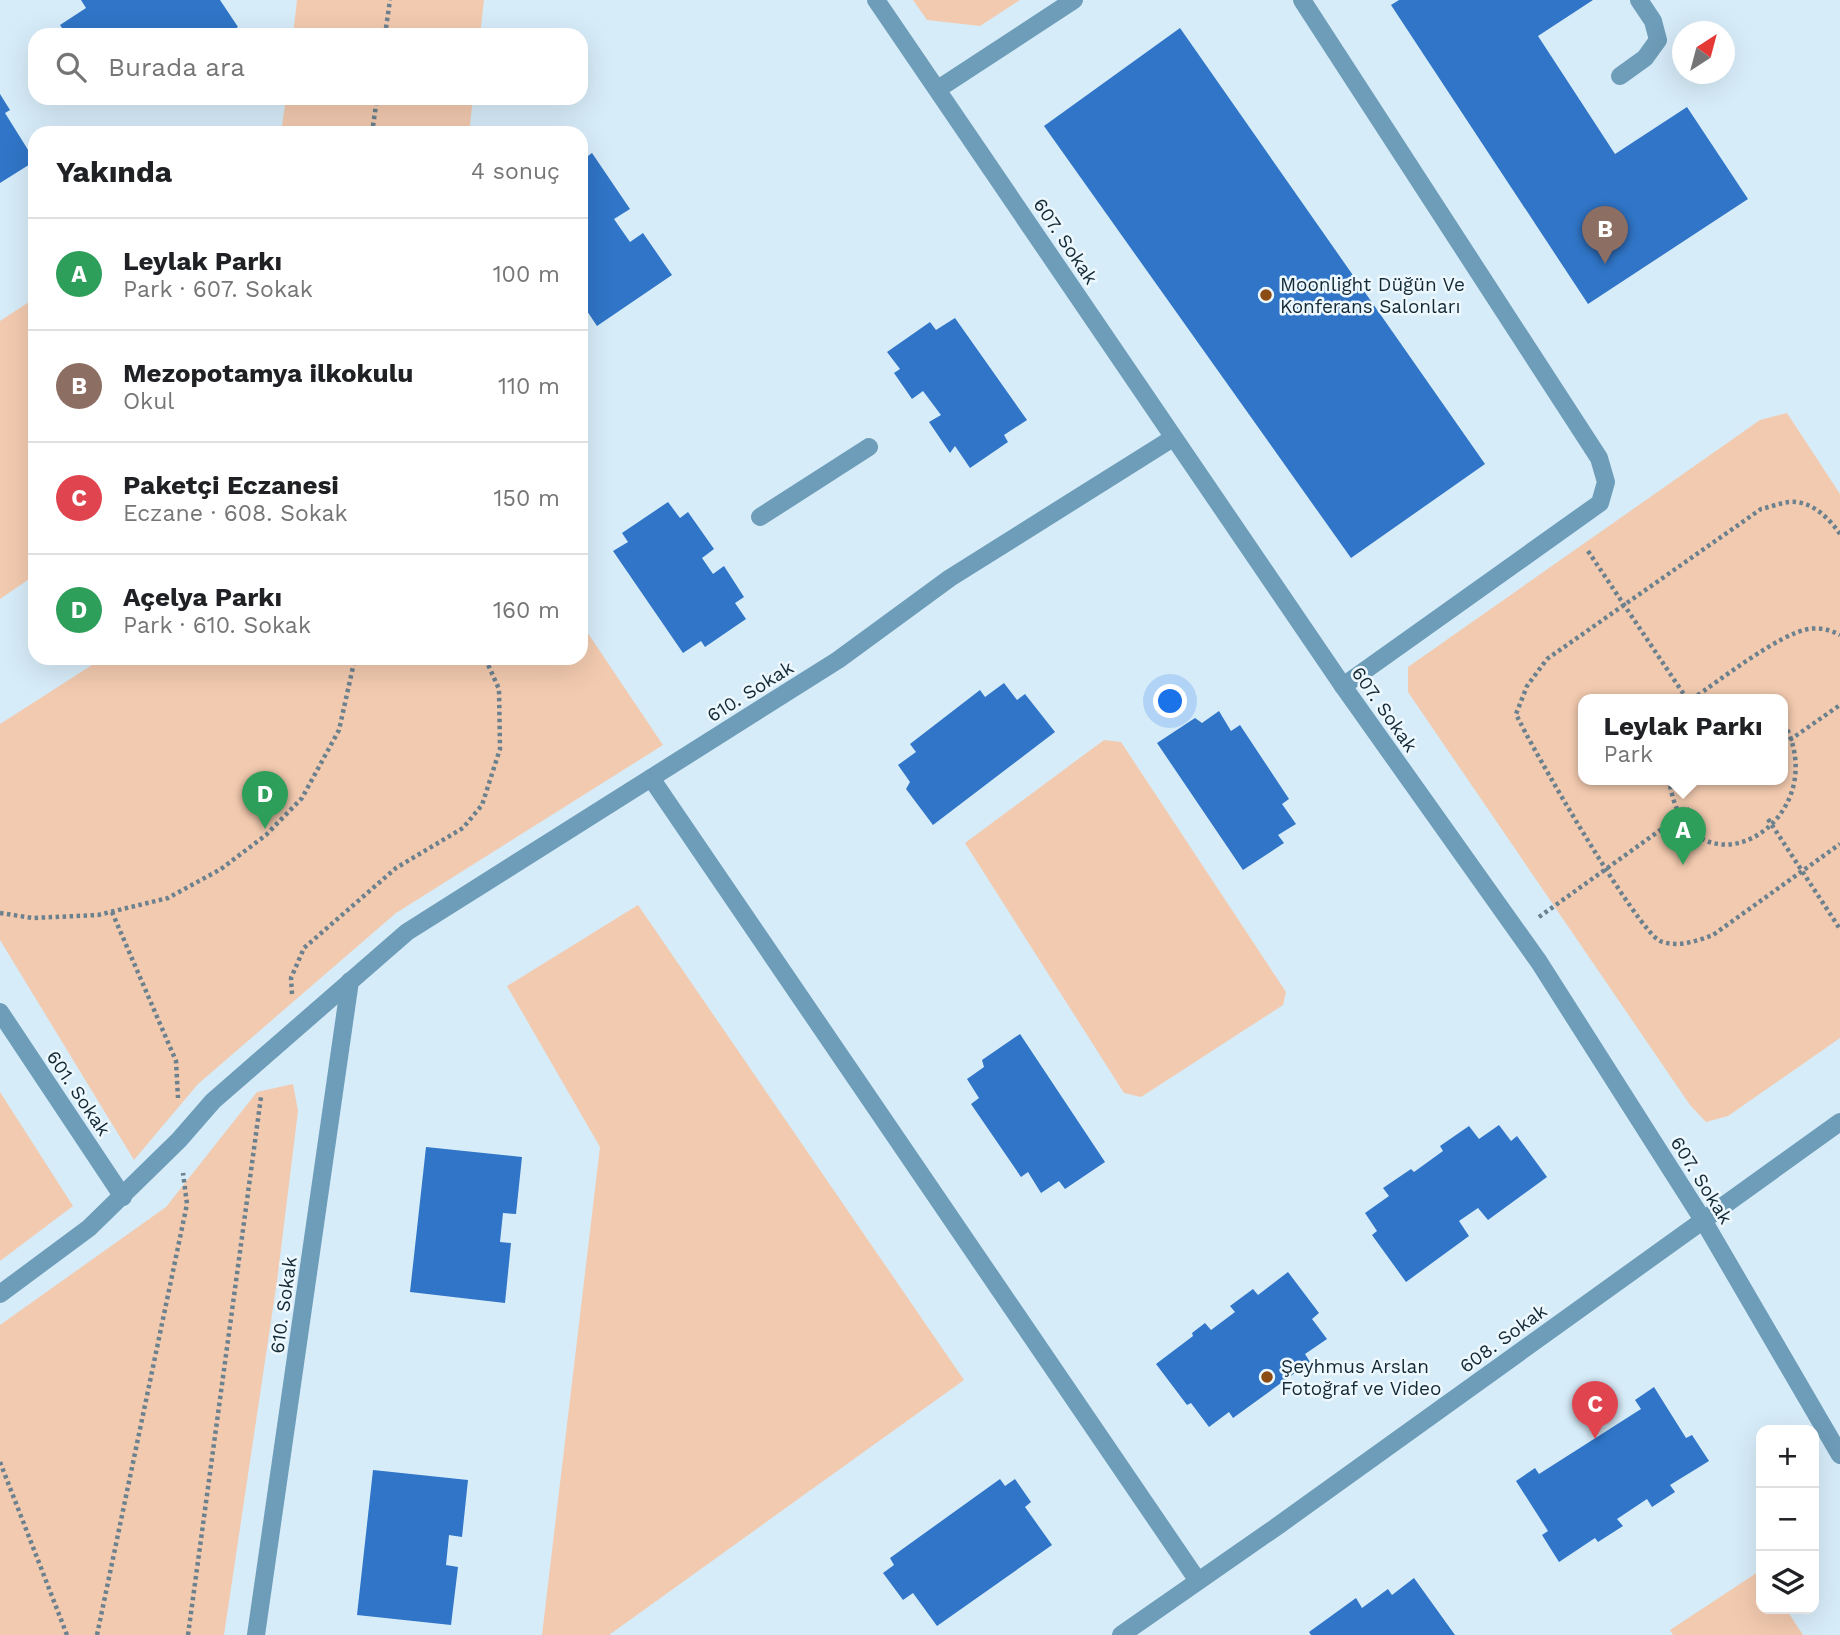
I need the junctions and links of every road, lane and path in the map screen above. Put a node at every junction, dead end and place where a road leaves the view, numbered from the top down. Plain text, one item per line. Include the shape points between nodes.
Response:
1 (390, 0) edge
2 (876, 0) edge
3 (1074, 0) edge
4 (1302, 0) edge
5 (1639, 0) edge
6 (386, 28) edge
7 (1620, 76) dead end
8 (938, 89) junction
9 (376, 105) edge
10 (373, 126) edge
11 (1173, 438) junction
12 (869, 447) dead end
13 (760, 517) dead end
14 (1840, 534) edge
15 (1588, 551) dead end
16 (1625, 605) junction
17 (1840, 635) edge
18 (353, 665) edge
19 (488, 665) edge
20 (1343, 686) junction
21 (1687, 694) edge
22 (1698, 694) edge
23 (1840, 705) edge
24 (1788, 727) edge
25 (1796, 736) junction
26 (1788, 741) edge
27 (1801, 746) dead end
28 (651, 778) junction
29 (1670, 785) edge
30 (1691, 808) dead end
31 (1681, 816) junction
32 (1768, 819) dead end
33 (1786, 827) dead end
34 (1778, 834) junction
35 (1768, 839) dead end
36 (1758, 843) dead end
37 (1840, 844) edge
38 (1606, 868) junction
39 (1803, 871) junction
40 (111, 912) junction
41 (0, 913) edge
42 (1840, 929) edge
43 (1519, 932) junction
44 (351, 981) junction
45 (0, 1012) edge
46 (294, 1030) junction
47 (266, 1054) junction
48 (1840, 1122) edge
49 (179, 1140) junction
50 (123, 1197) junction
51 (1703, 1220) junction
52 (0, 1294) edge
53 (1840, 1455) edge
54 (0, 1462) edge
55 (1198, 1581) junction
56 (67, 1635) edge
57 (97, 1635) edge
58 (188, 1635) edge
59 (256, 1635) edge
60 (1121, 1635) edge

1 - 6 path
2 - 8 street, 607. Sokak
3 - 8 street
4 - 20 street via 1599,458 1606,482 1600,503
5 - 7 street via 1653,21 1658,40 1645,58
8 - 11 street, 607. Sokak
9 - 10 path
11 - 20 street, 607. Sokak
11 - 28 street, 610. Sokak via 950,578 838,660
12 - 13 street
14 - 16 path via 1824,513 1800,503 1761,509
15 - 16 path
16 - 21 path
16 - 38 path via 1547,659 1527,686 1516,714
17 - 22 path via 1808,629 1775,643
18 - 40 path via 338,730 302,799 267,835 221,869 169,898
19 - 46 path via 499,689 500,749 482,805 463,828 396,869 304,948 291,978
20 - 43 street, 607. Sokak
23 - 25 path
24 - 25 path
25 - 26 path
25 - 27 path
28 - 44 street, 610. Sokak via 407,932
28 - 55 street
29 - 31 path
30 - 31 path
31 - 36 path via 1715,841 1737,846
31 - 38 path
32 - 34 path
33 - 34 path
34 - 35 path
34 - 39 path
37 - 39 path
38 - 39 path via 1644,926 1660,940 1689,944 1713,935
38 - 43 path
39 - 42 path
40 - 41 path via 33,918
40 - 49 path via 176,1061
43 - 51 street, 607. Sokak
44 - 46 street, 610. Sokak
44 - 59 street, 610. Sokak
45 - 50 street, 601. Sokak
46 - 47 street, 610. Sokak
47 - 49 street, 610. Sokak via 213,1101
47 - 58 path
48 - 51 street, 608. Sokak
49 - 50 street, 610. Sokak
49 - 57 path via 187,1204
50 - 52 street, 610. Sokak
51 - 53 street, 607. Sokak
51 - 55 street, 608. Sokak
54 - 56 path
55 - 60 street, 608. Sokak

